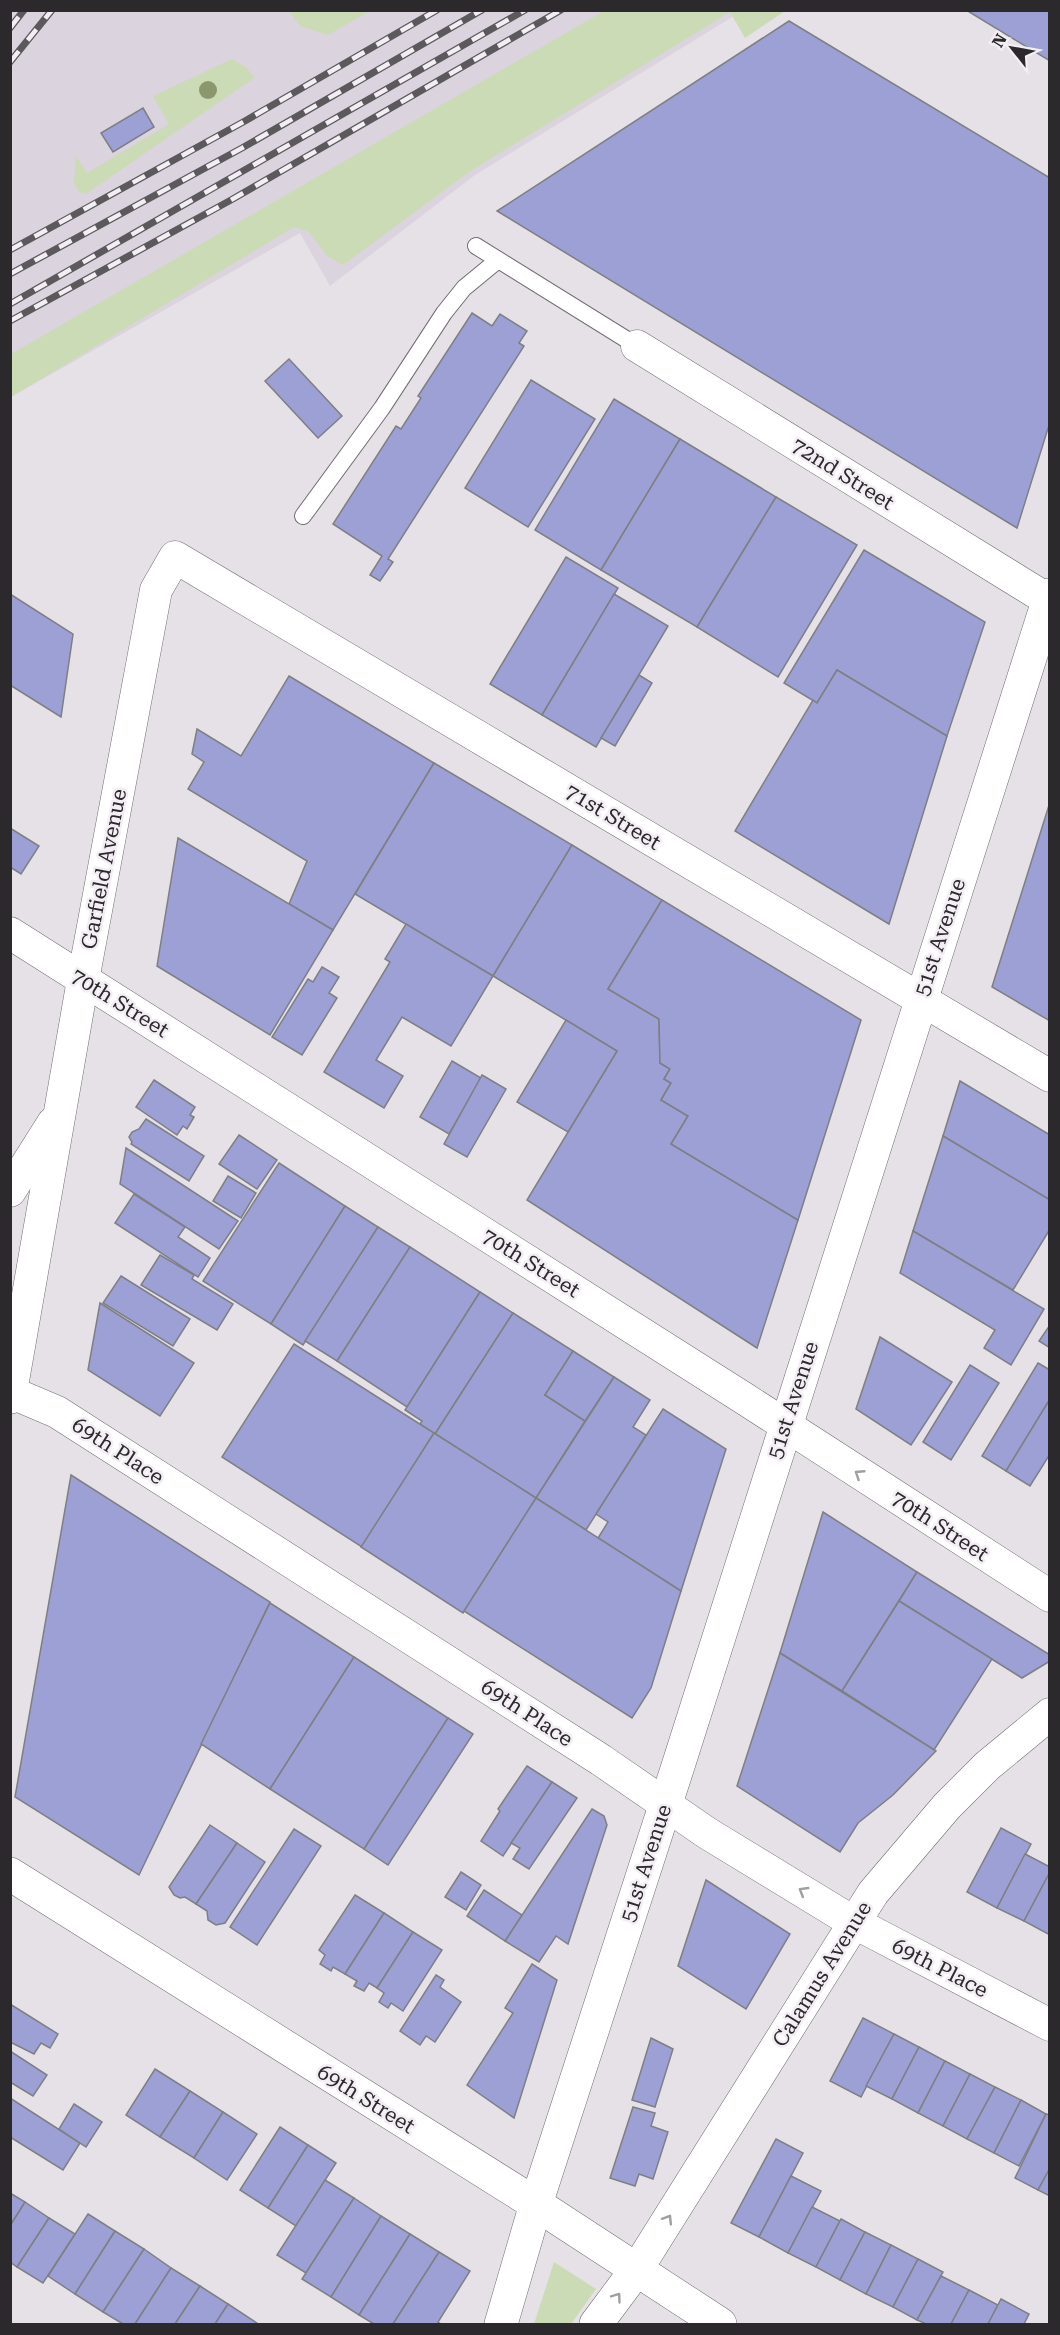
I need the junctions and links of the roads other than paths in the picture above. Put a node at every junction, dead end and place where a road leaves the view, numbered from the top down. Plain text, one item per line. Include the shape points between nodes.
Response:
1 (476, 246) dead end
2 (498, 260) junction
3 (637, 346) joint
4 (303, 516) dead end
5 (175, 557) joint
6 (1049, 599) edge
7 (10, 933) edge
8 (83, 980) junction
9 (920, 999) junction
10 (1050, 1076) edge
11 (61, 1109) junction
12 (10, 1191) edge
13 (11, 1392) edge
14 (10, 1398) edge
15 (785, 1426) junction
16 (1050, 1596) edge
17 (1050, 1714) edge
18 (665, 1805) junction
19 (10, 1874) edge
20 (853, 1922) junction
21 (1050, 2025) edge
22 (536, 2204) junction
23 (637, 2269) junction
24 (501, 2325) edge
25 (596, 2325) edge
26 (720, 2325) edge

1 - 2 lane
2 - 3 lane
2 - 4 lane via 464,288 444,313 382,408
3 - 6 street, 72nd Street
5 - 8 street, Garfield Avenue via 156,590
5 - 9 street, 71st Street
6 - 9 street, 51st Avenue
7 - 8 street, 70th Street
8 - 11 street, Garfield Avenue
8 - 15 street, 70th Street
9 - 10 street, 71st Street
9 - 15 street, 51st Avenue
11 - 12 street
11 - 13 street, Garfield Avenue
13 - 14 street, Garfield Avenue
13 - 18 street, 69th Place via 57,1412 601,1760
16 -> 15 street, 70th Street
15 - 18 street, 51st Avenue
17 - 20 street, Calamus Avenue via 987,1766 947,1806
20 -> 18 street, 69th Place
18 - 22 street, 51st Avenue
19 - 22 street, 69th Street
20 - 21 street, 69th Place
23 -> 20 street, Calamus Avenue
22 - 23 street, 69th Street
22 - 24 street, 51st Avenue
25 -> 23 street
23 - 26 street, 69th Street

